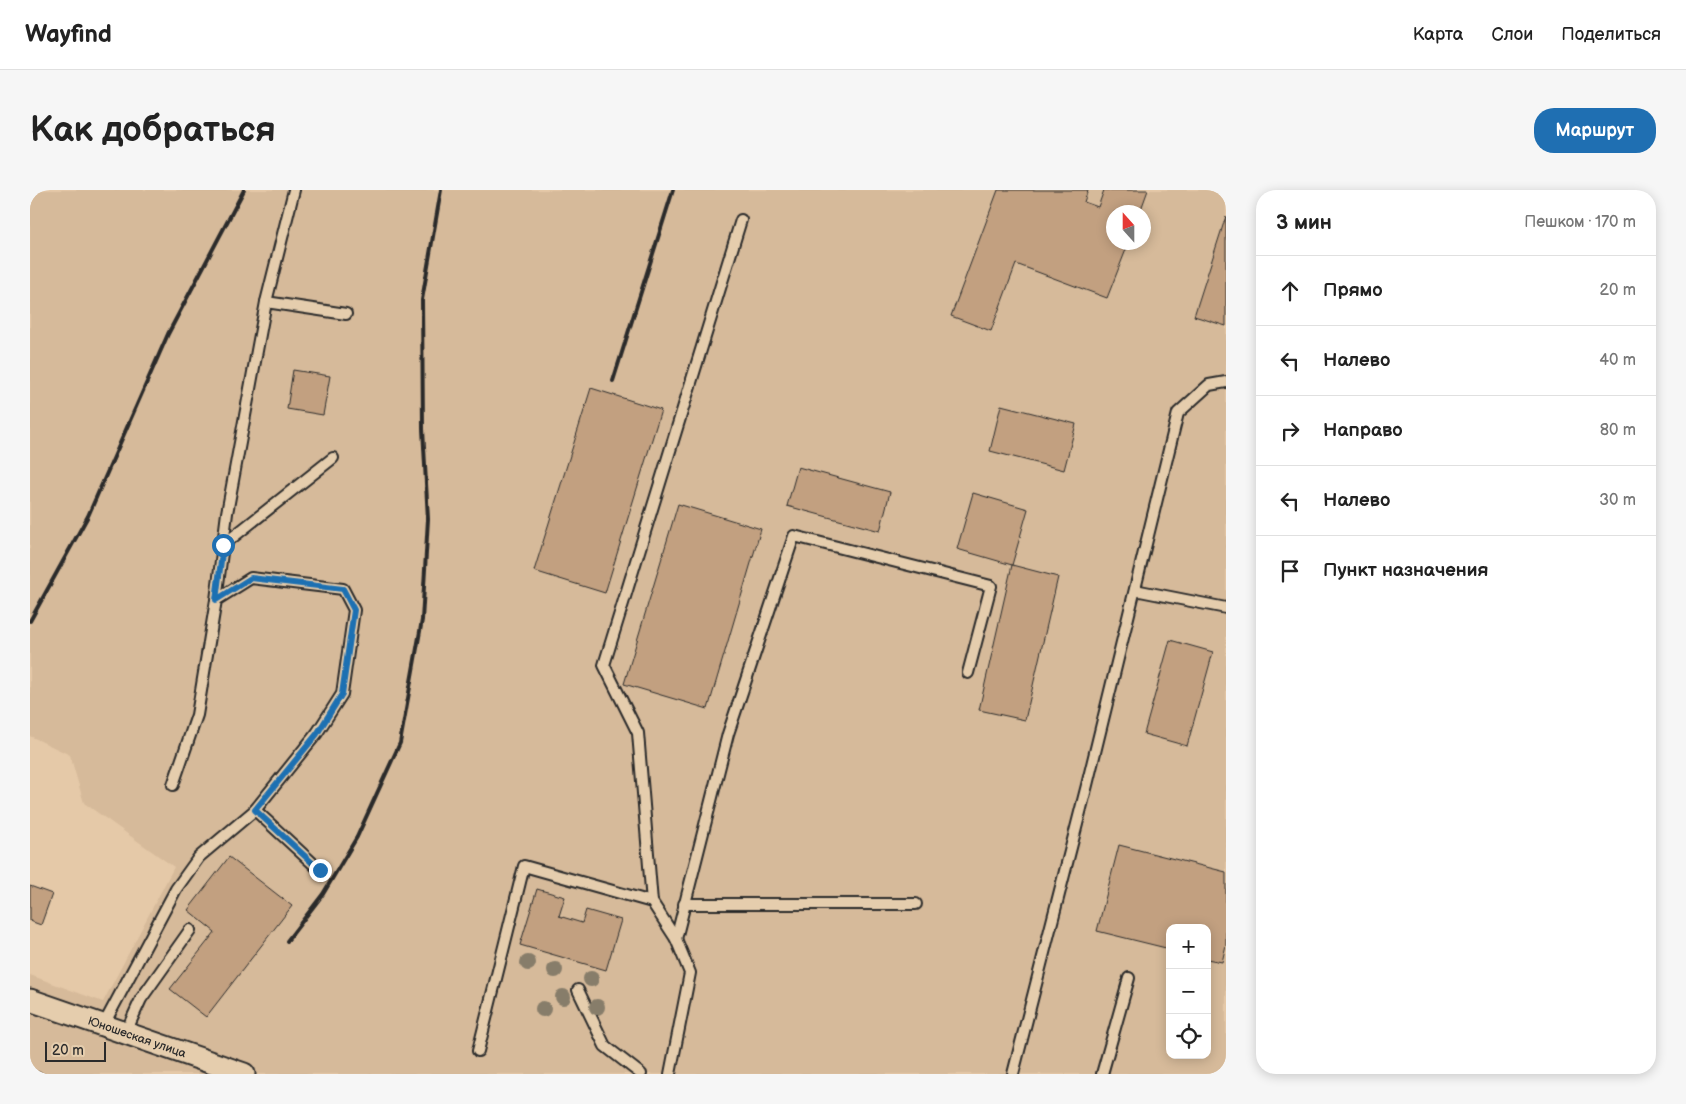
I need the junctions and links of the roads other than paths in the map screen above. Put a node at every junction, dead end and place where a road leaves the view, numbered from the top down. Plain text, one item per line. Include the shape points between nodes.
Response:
1 (294, 190) edge
2 (741, 220) dead end
3 (266, 302) junction
4 (346, 314) dead end
5 (1226, 382) edge
6 (333, 458) dead end
7 (223, 545) junction
8 (1135, 590) junction
9 (216, 600) junction
10 (1226, 608) edge
11 (968, 673) dead end
12 (173, 785) dead end
13 (255, 810) junction
14 (320, 870) dead end
15 (652, 902) junction
16 (684, 904) junction
17 (916, 904) dead end
18 (190, 930) dead end
19 (676, 939) junction
20 (1128, 978) dead end
21 (578, 990) dead end
22 (30, 1000) edge
23 (103, 1026) junction
24 (125, 1034) junction
25 (478, 1051) dead end
26 (244, 1074) edge
27 (641, 1074) edge
28 (670, 1074) edge
29 (1012, 1074) edge
30 (1102, 1074) edge

1 - 3 lane
2 - 15 lane via 604,665 638,733
3 - 4 lane
3 - 7 lane
5 - 8 lane via 1209,385 1178,413
6 - 7 lane
7 - 9 lane
8 - 10 lane
8 - 29 lane
9 - 12 lane via 197,715
9 - 13 lane via 251,578 343,589 354,610 342,694 317,734
11 - 16 lane via 992,586 794,536 728,734
13 - 14 lane
13 - 23 lane via 198,857 176,889
15 - 19 lane
15 - 25 lane via 524,866
16 - 17 lane
16 - 19 lane
18 - 24 lane via 141,999
19 - 28 lane via 690,973
20 - 30 lane
21 - 27 lane via 606,1046
22 - 23 street, Юношеская улица
23 - 24 street, Юношеская улица
24 - 26 street, Юношеская улица

